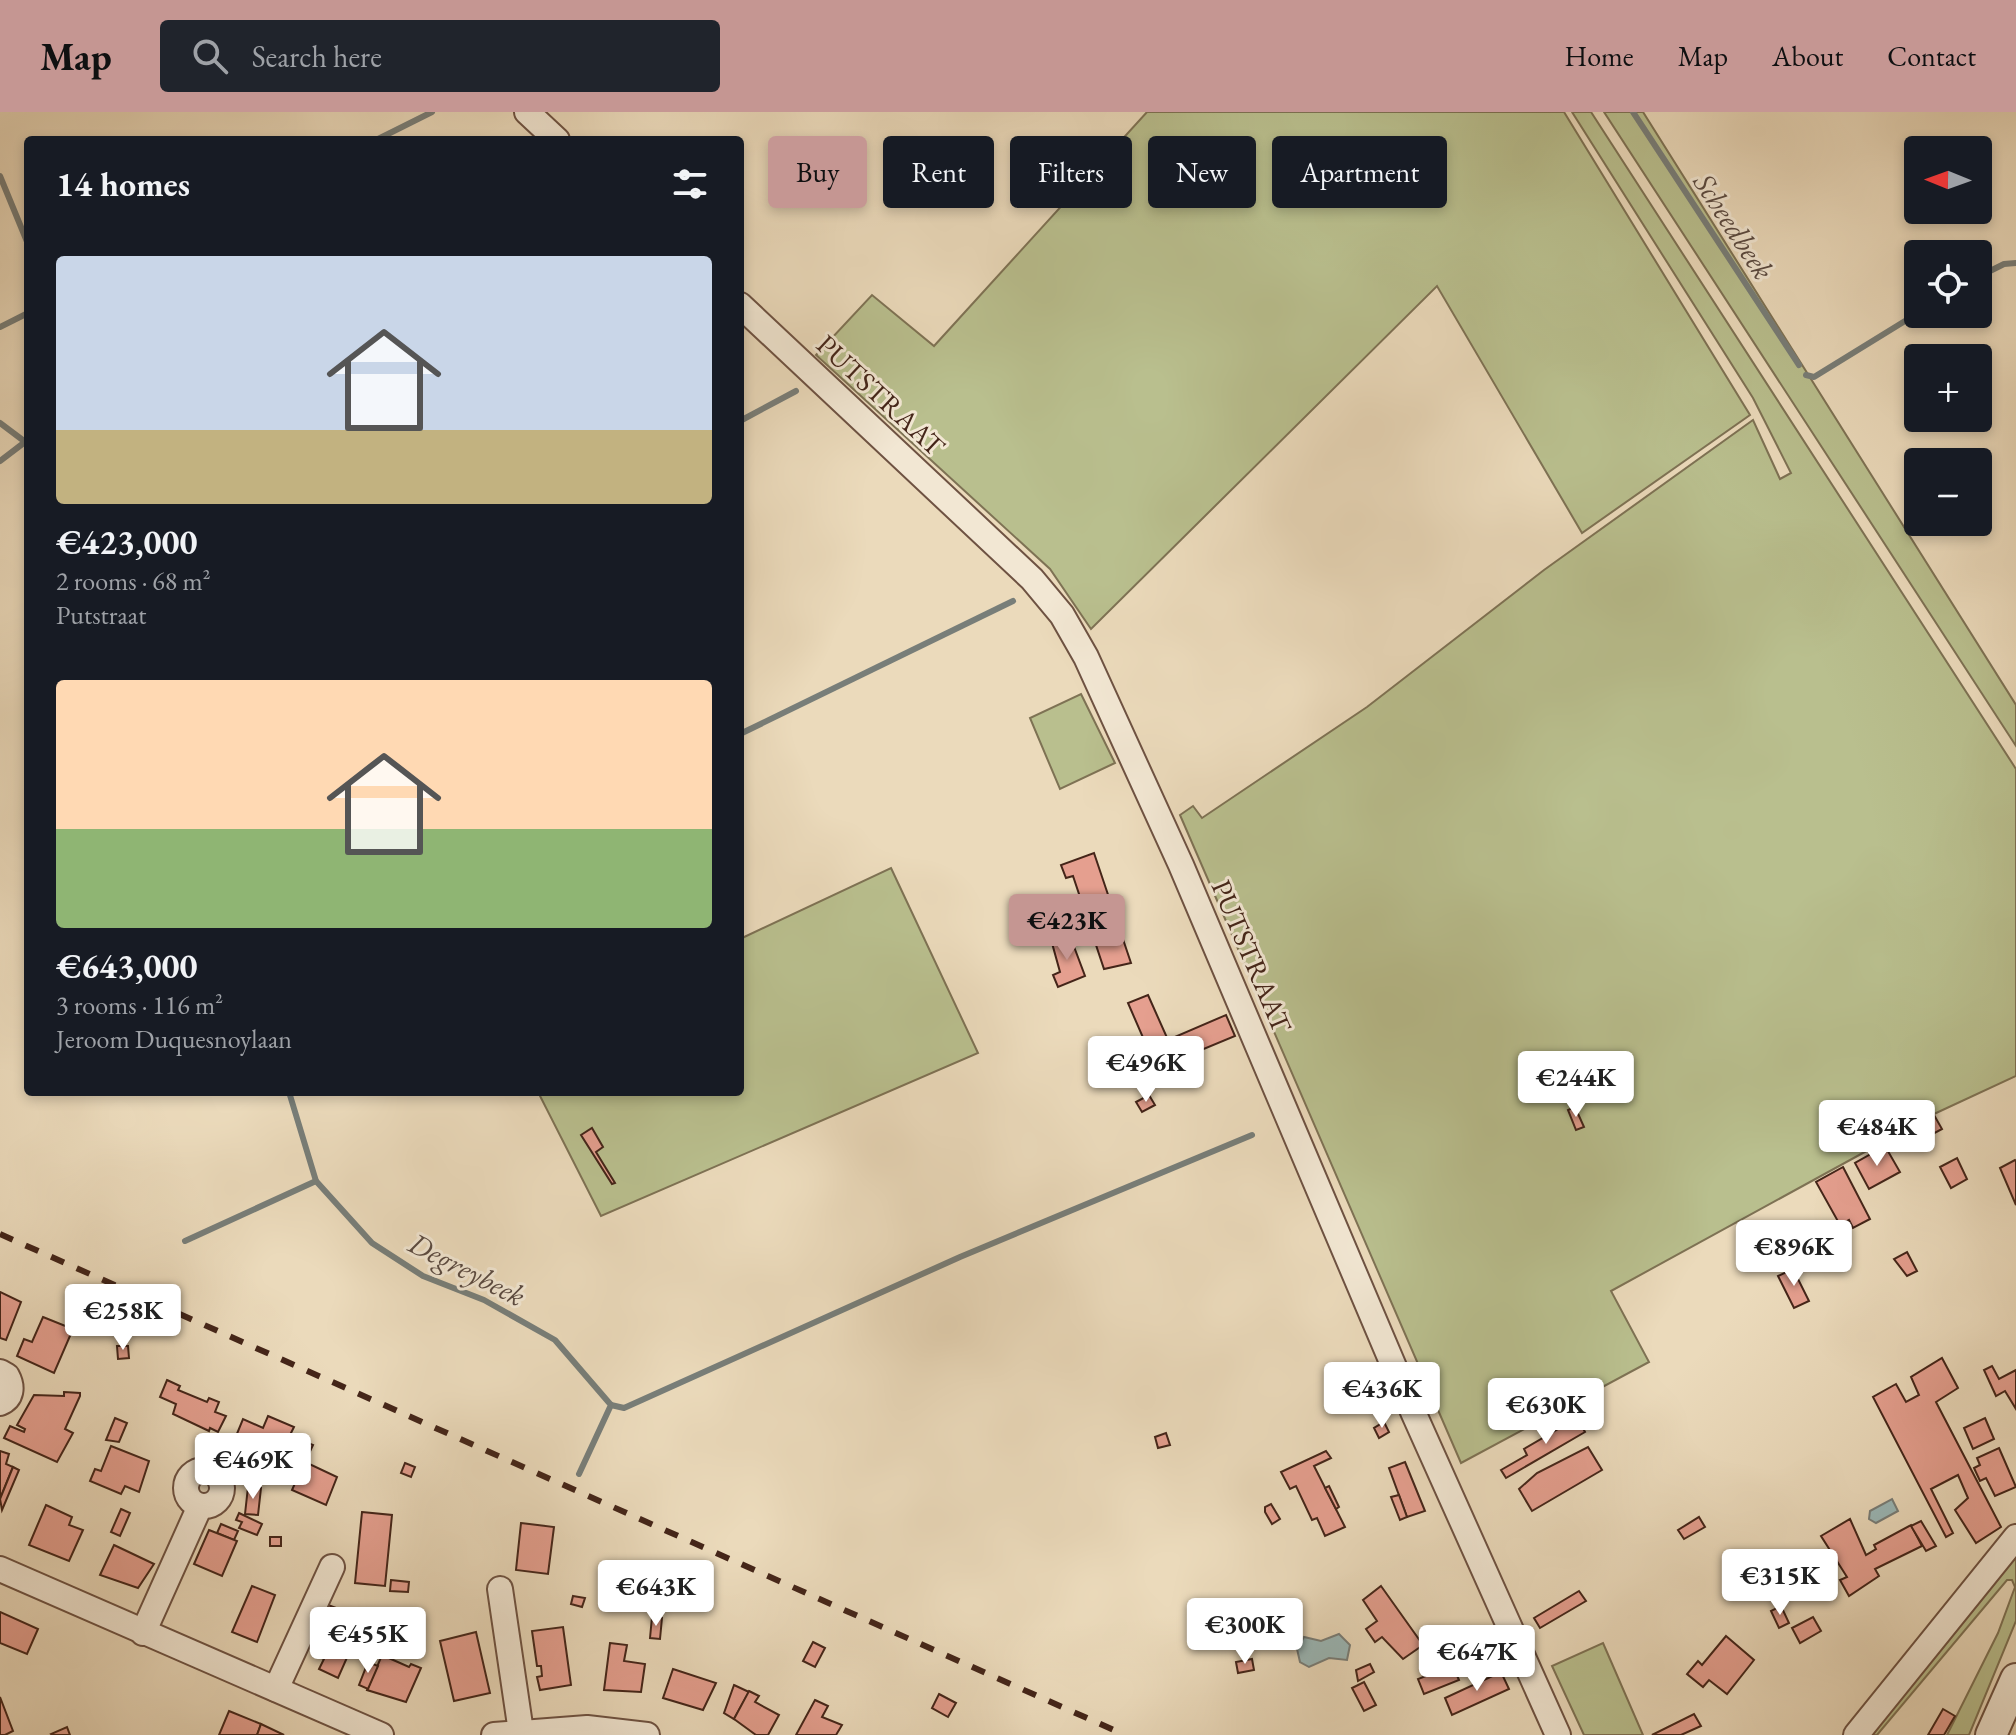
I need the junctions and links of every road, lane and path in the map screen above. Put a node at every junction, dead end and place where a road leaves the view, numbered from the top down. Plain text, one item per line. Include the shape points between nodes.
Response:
1 (527, 112) edge
2 (553, 136) edge
3 (744, 309) edge
4 (0, 1372) edge
5 (0, 1403) edge
6 (200, 1506) dead end
7 (2016, 1537) edge
8 (332, 1567) dead end
9 (0, 1569) edge
10 (500, 1589) dead end
11 (143, 1633) junction
12 (2016, 1679) edge
13 (276, 1689) junction
14 (521, 1732) junction
15 (381, 1735) edge
16 (494, 1735) edge
17 (647, 1735) edge
18 (1558, 1735) edge
19 (1856, 1735) edge
20 (1991, 1735) edge

1 - 2 street
3 - 18 street, PUTSTRAAT via 1032,579 1062,615 1086,657
4 - 5 street via 12,1389
6 - 11 street
7 - 19 street
8 - 13 street
9 - 11 street
10 - 14 street
11 - 13 street
12 - 20 street
13 - 15 street
14 - 16 street
14 - 17 street via 587,1728

